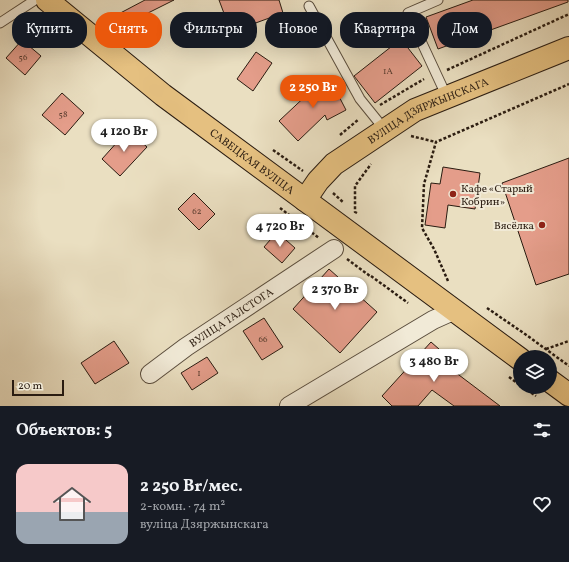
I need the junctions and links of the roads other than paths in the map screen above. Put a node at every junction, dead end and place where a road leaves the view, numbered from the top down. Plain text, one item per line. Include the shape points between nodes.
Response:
1 (35, 0) edge
2 (47, 0) edge
3 (438, 0) edge
4 (417, 4) edge
5 (309, 6) dead end
6 (0, 23) edge
7 (569, 48) edge
8 (447, 97) junction
9 (385, 130) junction
10 (305, 200) junction
11 (334, 249) dead end
12 (453, 311) junction
13 (513, 354) edge
14 (150, 374) dead end
15 (557, 386) edge
16 (569, 395) edge
17 (289, 406) edge

1 - 6 lane
2 - 10 main road, САВЕЦКАЯ ВУЛІЦА via 163,95
3 - 4 lane
4 - 8 lane via 408,13
5 - 9 lane via 360,100
7 - 8 main road, ВУЛІЦА ДЗЯРЖЫНСКАГА
8 - 9 main road, ВУЛІЦА ДЗЯРЖЫНСКАГА via 415,110
9 - 10 main road, ВУЛІЦА ДЗЯРЖЫНСКАГА via 334,164
10 - 12 main road, САВЕЦКАЯ ВУЛІЦА
11 - 14 street, ВУЛІЦА ТАЛСТОГА via 186,347
12 - 13 main road, САВЕЦКАЯ ВУЛІЦА
12 - 17 street via 433,320
15 - 16 main road

